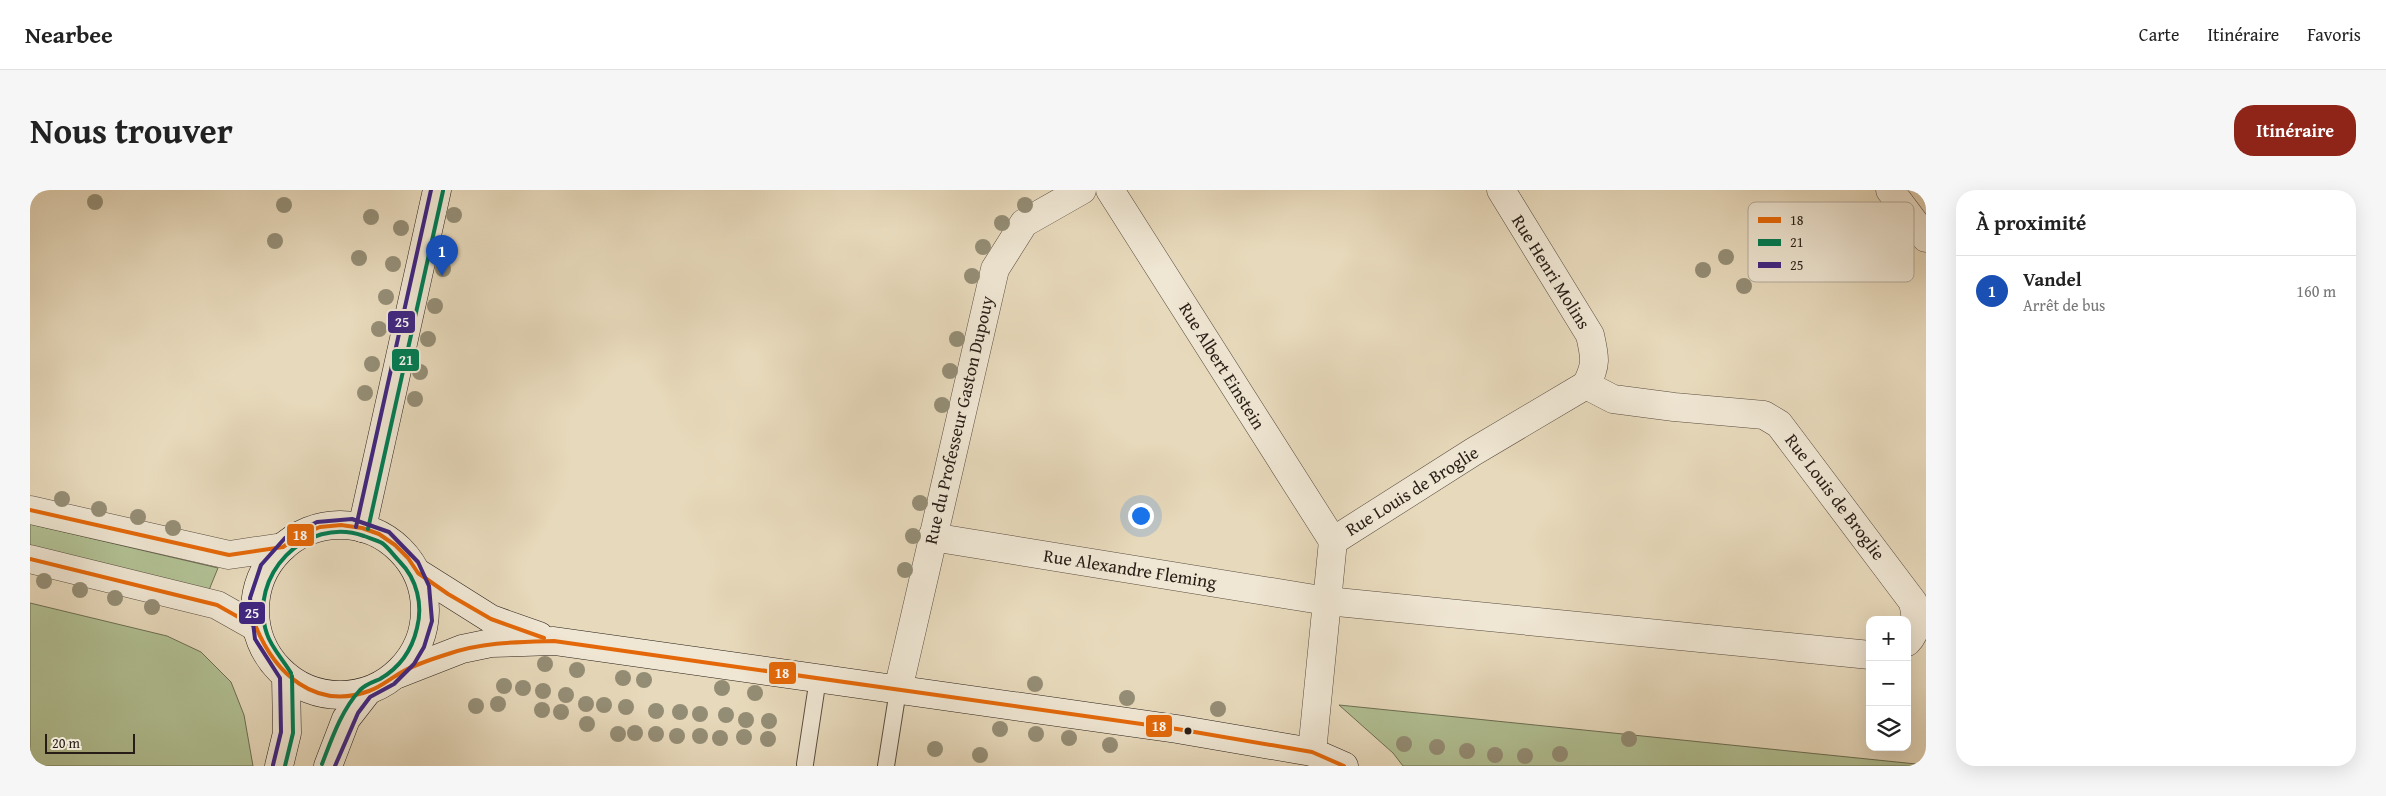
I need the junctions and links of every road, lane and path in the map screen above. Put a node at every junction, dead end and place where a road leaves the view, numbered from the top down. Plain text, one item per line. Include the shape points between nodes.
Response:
1 (436, 190) edge
2 (1082, 190) edge
3 (1110, 190) edge
4 (1501, 190) edge
5 (1890, 190) edge
6 (1899, 202) edge
7 (1914, 222) edge
8 (1926, 238) edge
9 (1586, 385) junction
10 (30, 510) edge
11 (362, 528) junction
12 (932, 537) junction
13 (1334, 541) junction
14 (283, 547) junction
15 (30, 559) edge
16 (418, 574) junction
17 (1327, 601) junction
18 (256, 627) junction
19 (1911, 639) edge
20 (554, 641) junction
21 (1866, 655) edge
22 (398, 674) junction
23 (286, 676) junction
24 (818, 678) junction
25 (898, 690) junction
26 (367, 692) junction
27 (1312, 752) junction
28 (805, 764) dead end
29 (279, 766) edge
30 (328, 766) edge
31 (886, 766) edge
32 (1344, 766) edge

1 - 11 street
2 - 12 street, Rue du Professeur Gaston Dupouy via 1024,223 995,268
3 - 13 street, Rue Albert Einstein
4 - 9 street, Rue Henri Molins via 1590,335 1595,355 1594,370
5 - 6 street
7 - 8 street
9 - 13 street, Rue Louis de Broglie via 1473,452
9 - 19 street, Rue Louis de Broglie via 1613,399 1764,415 1779,424 1913,602 1917,622
10 - 14 street via 229,554
11 - 14 street via 320,527
11 - 16 street via 395,545
12 - 17 street, Rue Alexandre Fleming
12 - 25 street, Rue du Professeur Gaston Dupouy
13 - 17 street, Rue Louis de Broglie
14 - 18 street via 269,563 260,582 255,602
15 - 18 street via 217,605
16 - 20 street via 491,619
16 - 22 street via 425,600 424,627 415,653
17 - 21 street
17 - 27 street, Rue Louis de Broglie
18 - 23 street via 272,661
20 - 22 street via 491,643 462,649
20 - 24 street
22 - 26 street
23 - 26 street via 304,688 324,694
23 - 29 street via 287,733
24 - 25 street
24 - 28 lane
25 - 27 street via 1058,711
25 - 31 lane
26 - 30 street via 346,719
27 - 32 street

